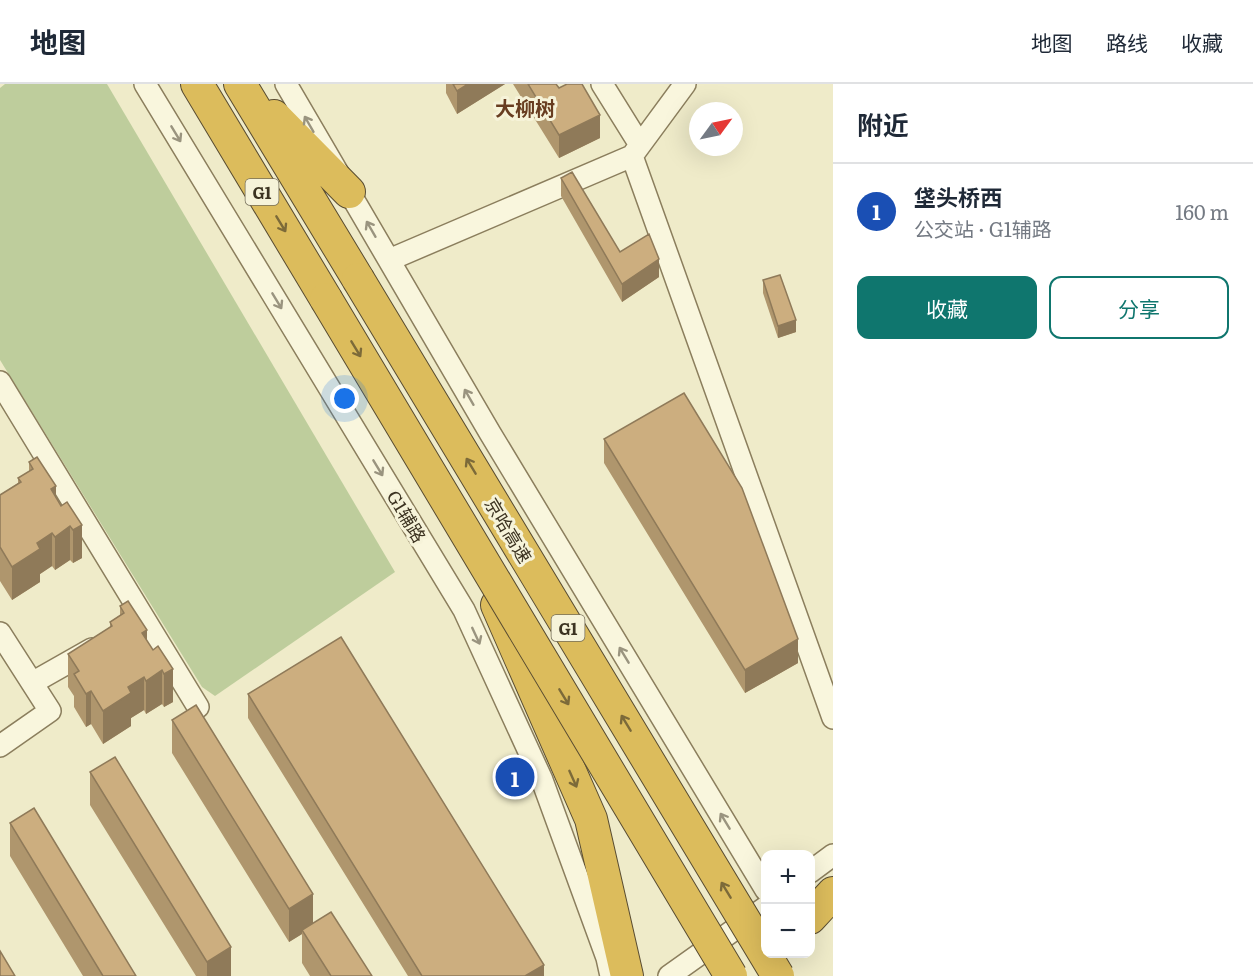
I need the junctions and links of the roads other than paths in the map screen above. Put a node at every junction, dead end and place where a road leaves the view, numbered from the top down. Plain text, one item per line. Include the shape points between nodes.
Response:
1 (146, 84) edge
2 (197, 84) edge
3 (241, 84) edge
4 (286, 84) edge
5 (602, 84) edge
6 (684, 84) edge
7 (636, 150) junction
8 (349, 192) junction
9 (389, 260) junction
10 (0, 382) edge
11 (465, 533) junction
12 (145, 619) junction
13 (0, 633) edge
14 (32, 683) junction
15 (198, 707) edge
16 (833, 718) edge
17 (0, 746) edge
18 (833, 855) edge
19 (815, 869) edge
20 (761, 883) edge
21 (833, 893) edge
22 (761, 910) edge
23 (815, 913) edge
24 (780, 958) edge
25 (611, 976) edge
26 (627, 976) edge
27 (669, 976) edge
28 (731, 976) edge
29 (769, 976) edge
30 (778, 976) edge

1 -> 25 street, G1辅路 via 464,610 542,780
2 -> 11 highway, G1, bridge
3 - 8 highway
30 -> 3 highway, 京哈高速 / G1, bridge
8 -> 4 street
5 - 7 street
6 - 7 street
7 - 9 street
7 - 16 street
9 -> 8 street
20 -> 9 street
10 - 12 street via 43,471
11 -> 26 highway via 591,819
11 -> 28 highway, G1, bridge
12 - 14 street
12 - 15 street
13 - 14 street
14 - 17 street via 50,711
18 - 19 street
21 - 23 highway
22 - 27 street
24 - 29 highway

